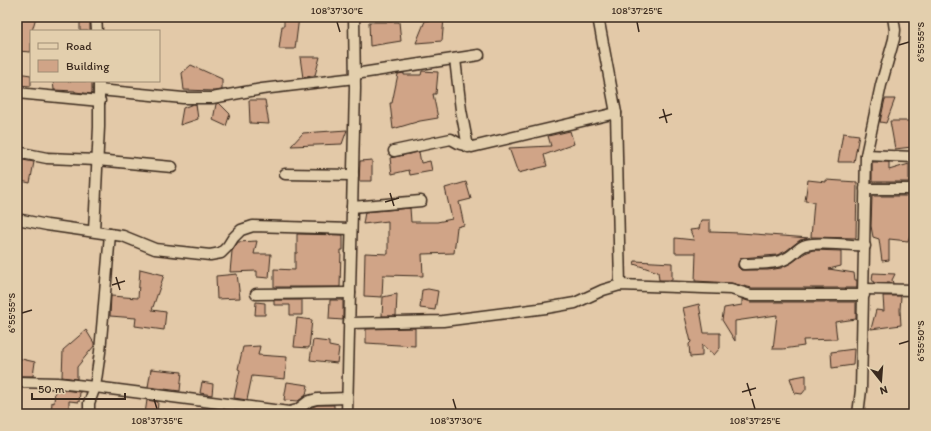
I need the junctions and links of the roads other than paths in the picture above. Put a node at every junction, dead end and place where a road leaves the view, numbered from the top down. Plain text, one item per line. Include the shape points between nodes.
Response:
1 (96, 17) edge
2 (354, 17) edge
3 (358, 17) edge
4 (598, 17) edge
5 (893, 17) edge
6 (97, 30) edge
7 (479, 55) dead end
8 (455, 59) junction
9 (355, 76) junction
10 (99, 91) edge
11 (17, 93) edge
12 (616, 113) junction
13 (468, 146) junction
14 (394, 151) dead end
15 (17, 152) edge
16 (866, 155) junction
17 (914, 157) edge
18 (97, 160) junction
19 (172, 167) dead end
20 (285, 174) dead end
21 (352, 175) junction
22 (865, 189) junction
23 (914, 189) edge
24 (421, 201) dead end
25 (352, 207) junction
26 (17, 219) edge
27 (351, 229) junction
28 (94, 231) junction
29 (110, 234) junction
30 (865, 246) junction
31 (744, 264) dead end
32 (620, 285) junction
33 (914, 290) edge
34 (864, 292) junction
35 (350, 293) junction
36 (256, 294) dead end
37 (349, 323) junction
38 (17, 382) edge
39 (95, 387) junction
40 (347, 398) junction
41 (89, 414) edge
42 (347, 414) edge
43 (858, 414) edge

1 - 6 street
2 - 3 street
2 - 9 street
4 - 12 street
5 - 16 street via 894,39
7 - 8 street
8 - 9 street via 413,64
8 - 13 street
9 - 10 street via 212,98
9 - 21 street
10 - 11 street
10 - 18 street
12 - 13 street
12 - 32 street
13 - 14 street via 451,139
15 - 18 street via 47,158
16 - 17 street
16 - 22 street
18 - 19 street
18 - 28 street
20 - 21 street
21 - 25 street
22 - 23 street
22 - 30 street
24 - 25 street
25 - 27 street
26 - 28 street
27 - 29 street via 253,226 241,230 221,253 210,254 155,249 123,236
27 - 35 street
28 - 29 street
29 - 39 street
30 - 31 street via 807,244 789,258 780,261
30 - 34 street
32 - 34 street via 731,289 752,295
32 - 37 street via 575,303 546,308 443,321
33 - 34 street
34 - 43 street
35 - 36 street
35 - 37 street
37 - 40 street
38 - 39 street
39 - 40 street via 289,412 317,399
39 - 41 street via 89,403
40 - 42 street

